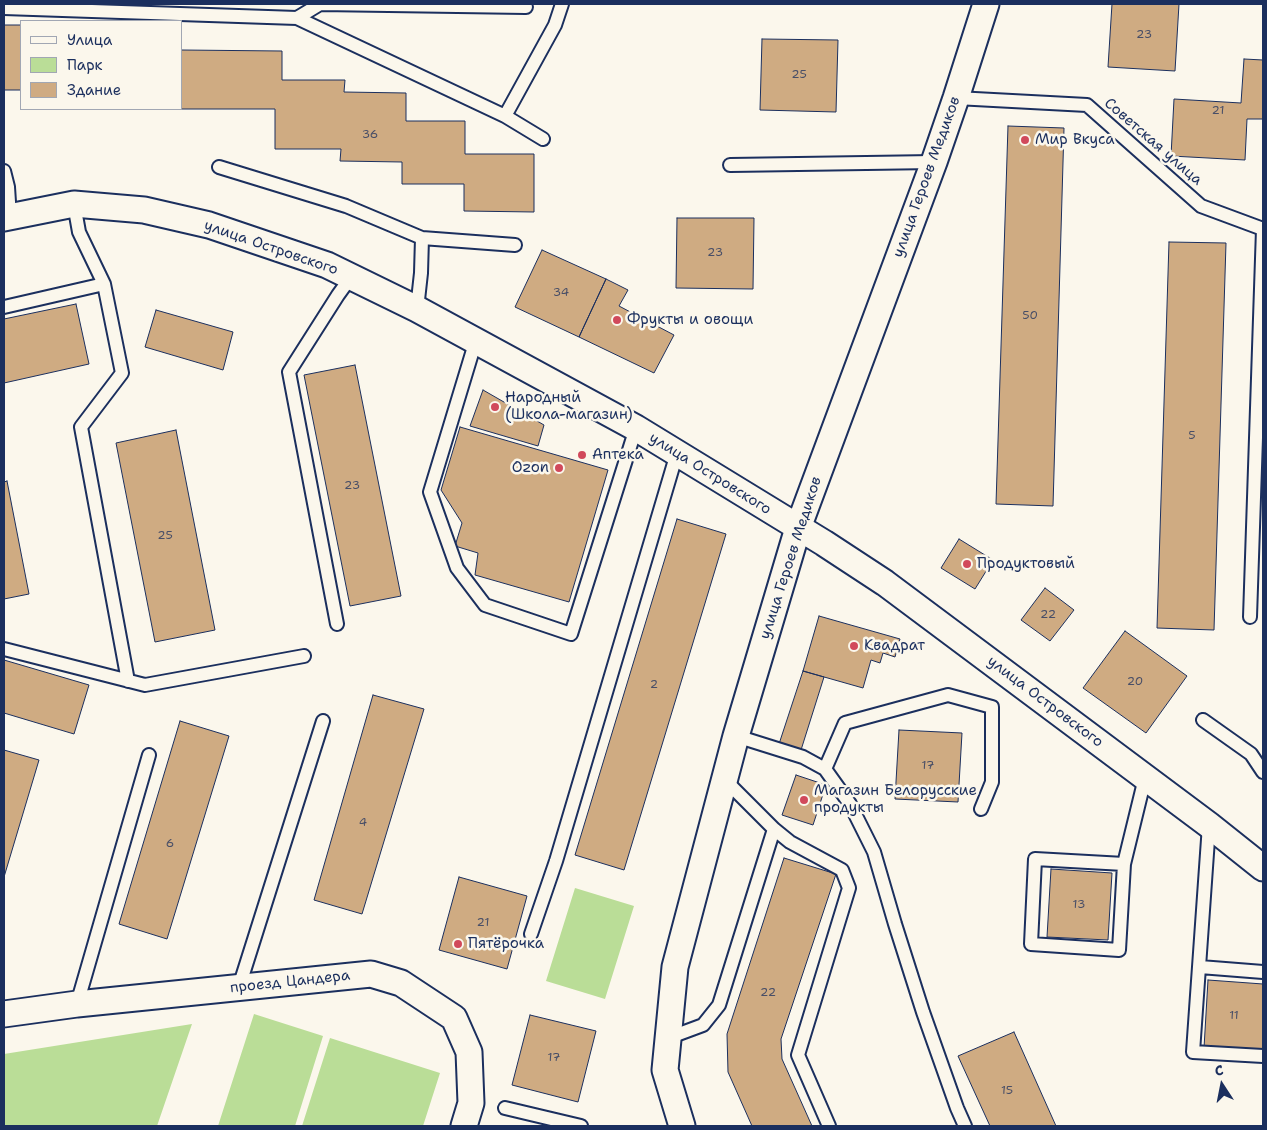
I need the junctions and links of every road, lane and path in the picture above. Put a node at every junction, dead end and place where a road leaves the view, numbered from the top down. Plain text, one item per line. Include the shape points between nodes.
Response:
1 (562, 4) edge
2 (986, 4) edge
3 (526, 7) dead end
4 (4, 8) edge
5 (297, 18) junction
6 (956, 98) junction
7 (505, 116) junction
8 (543, 139) dead end
9 (934, 162) junction
10 (730, 165) dead end
11 (219, 167) dead end
12 (4, 172) edge
13 (74, 204) junction
14 (7, 217) edge
15 (1263, 229) edge
16 (422, 238) junction
17 (516, 246) dead end
18 (352, 277) junction
19 (104, 284) junction
20 (4, 307) edge
21 (417, 309) junction
22 (476, 340) junction
23 (636, 428) junction
24 (677, 453) junction
25 (798, 528) junction
26 (1250, 617) dead end
27 (336, 624) dead end
28 (4, 649) edge
29 (304, 656) dead end
30 (128, 681) junction
31 (1203, 720) dead end
32 (323, 721) dead end
33 (736, 736) junction
34 (149, 755) dead end
35 (825, 769) junction
36 (1263, 772) edge
37 (1145, 778) junction
38 (725, 780) junction
39 (981, 809) dead end
40 (1209, 825) junction
41 (774, 829) junction
42 (1124, 864) junction
43 (1263, 868) edge
44 (531, 934) dead end
45 (1200, 968) junction
46 (1263, 972) edge
47 (239, 987) junction
48 (77, 1004) junction
49 (4, 1014) edge
50 (668, 1038) junction
51 (1263, 1056) edge
52 (505, 1108) dead end
53 (464, 1126) edge
54 (581, 1126) edge
55 (682, 1126) edge
56 (829, 1126) edge
57 (965, 1126) edge

1 - 7 lane via 555,25
2 - 6 street, улица Героев Медиков
3 - 5 lane via 320,4
4 - 5 lane
5 - 7 lane
6 - 9 street, улица Героев Медиков
6 - 15 lane, Советская улица via 1087,105 1201,206
7 - 8 lane
9 - 10 lane
9 - 25 street, улица Героев Медиков
11 - 16 lane via 346,206
12 - 14 lane via 8,188
13 - 14 street, улица Островского
13 - 18 street, улица Островского via 144,210 209,226 327,265
13 - 19 lane via 79,232
15 - 26 lane
16 - 17 lane
16 - 21 lane
18 - 21 street, улица Островского
18 - 27 lane via 288,372
19 - 20 lane
19 - 30 lane via 122,373 81,427
21 - 22 street, улица Островского
22 - 23 street, улица Островского
22 - 23 lane via 430,492 457,568 485,605 571,634
23 - 24 street, улица Островского
24 - 25 street, улица Островского
24 - 44 lane via 556,861
25 - 33 street, улица Героев Медиков
25 - 37 street, улица Островского via 893,588
28 - 30 lane
29 - 30 lane via 145,685
31 - 36 lane via 1251,754
32 - 47 lane
33 - 35 lane via 803,757
33 - 38 street, улица Героев Медиков
34 - 48 lane
35 - 39 lane via 845,723 948,695 992,707 992,782
35 - 57 lane via 850,804 874,852 923,1012
37 - 40 street, улица Островского
37 - 42 lane
38 - 41 lane
38 - 50 street, улица Героев Медиков via 675,968
40 - 43 street, улица Островского
40 - 45 lane
41 - 50 lane via 718,1005 703,1025
41 - 56 lane via 790,842 842,870 849,888 798,1054
42 - 42 lane via 1119,950 1031,944 1035,859
45 - 46 lane
45 - 51 lane via 1193,1052
47 - 48 street, проезд Цандера
47 - 53 street, проезд Цандера via 371,974 401,983 454,1018 469,1052 471,1103
48 - 49 street, проезд Цандера
50 - 55 street, улица Героев Медиков via 665,1070
52 - 54 lane

